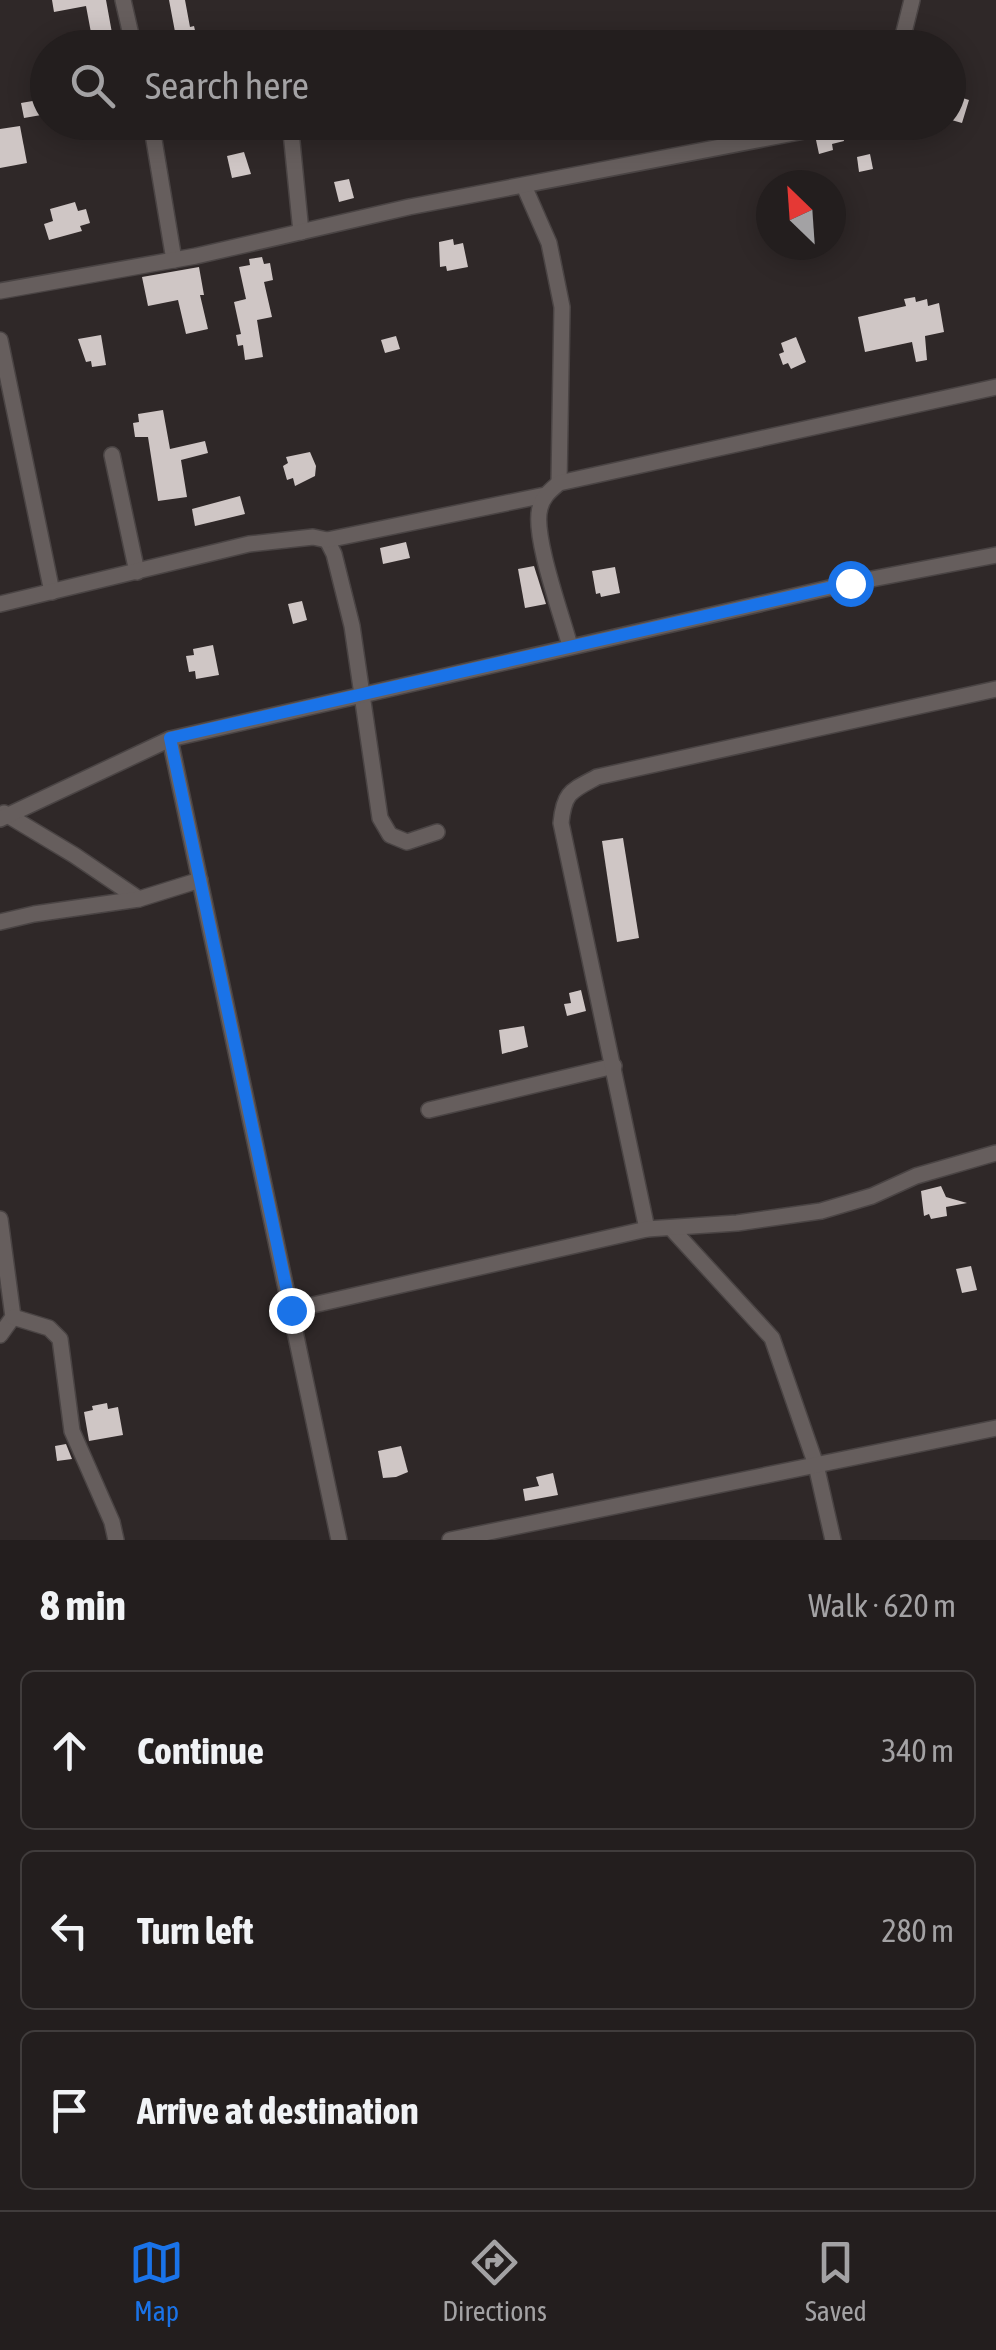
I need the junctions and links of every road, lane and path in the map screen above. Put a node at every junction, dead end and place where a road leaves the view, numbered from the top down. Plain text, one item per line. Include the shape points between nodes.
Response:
1 (123, 0) edge
2 (912, 0) edge
3 (130, 30) edge
4 (904, 30) edge
5 (154, 140) edge
6 (292, 140) edge
7 (760, 140) edge
8 (524, 186) junction
9 (301, 232) junction
10 (174, 260) junction
11 (0, 290) edge
12 (0, 340) edge
13 (996, 386) edge
14 (112, 455) dead end
15 (559, 484) junction
16 (545, 495) junction
17 (327, 540) junction
18 (996, 555) edge
19 (137, 572) junction
20 (52, 592) junction
21 (0, 604) edge
22 (570, 646) junction
23 (996, 689) edge
24 (364, 694) junction
25 (170, 738) junction
26 (3, 815) edge
27 (437, 832) dead end
28 (200, 880) junction
29 (139, 899) junction
30 (0, 922) edge
31 (614, 1066) junction
32 (430, 1110) dead end
33 (996, 1154) edge
34 (0, 1219) edge
35 (671, 1228) junction
36 (647, 1229) junction
37 (291, 1310) junction
38 (14, 1318) junction
39 (0, 1335) edge
40 (996, 1428) edge
41 (816, 1465) junction
42 (116, 1540) edge
43 (339, 1540) edge
44 (450, 1540) edge
45 (833, 1540) edge

1 - 3 street
2 - 4 street
5 - 10 street
6 - 9 street
7 - 8 street
8 - 9 street
8 - 15 street via 549,243 562,306
9 - 10 street
10 - 11 street
12 - 20 street
13 - 15 street
14 - 19 street
15 - 16 street
16 - 17 street
16 - 22 street via 538,512 542,547
17 - 19 street via 250,544
17 - 24 street
18 - 22 street
19 - 20 street
20 - 21 street
22 - 24 street
23 - 31 street via 598,777 570,791 561,823
24 - 25 street
24 - 27 street via 380,818 390,835 408,842
25 - 26 street
25 - 28 street
26 - 29 street
28 - 29 street
28 - 37 street
29 - 30 street
31 - 32 street
31 - 36 street
33 - 35 street via 821,1211
34 - 38 street
35 - 36 street
35 - 41 street via 772,1338
36 - 37 street
37 - 43 street
38 - 39 street
38 - 42 street via 49,1328 60,1339 72,1430
40 - 41 street
41 - 44 street
41 - 45 street

